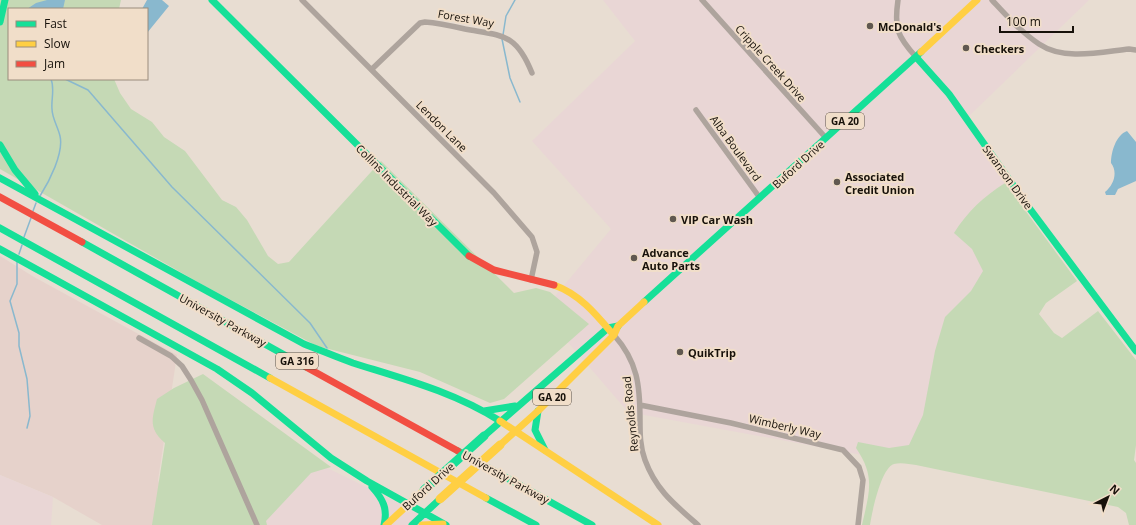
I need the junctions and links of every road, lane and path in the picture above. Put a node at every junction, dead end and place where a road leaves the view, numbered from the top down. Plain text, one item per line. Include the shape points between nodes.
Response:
1 (5, 0) edge
2 (212, 0) edge
3 (302, 0) edge
4 (702, 0) edge
5 (898, 0) edge
6 (977, 0) edge
7 (992, 0) edge
8 (0, 22) edge
9 (1136, 50) edge
10 (916, 57) junction
11 (372, 69) junction
12 (532, 73) dead end
13 (696, 110) dead end
14 (826, 138) junction
15 (0, 145) edge
16 (0, 178) edge
17 (0, 198) edge
18 (760, 198) junction
19 (41, 199) junction
20 (0, 228) edge
21 (0, 248) edge
22 (0, 252) edge
23 (24, 262) junction
24 (531, 280) junction
25 (618, 326) junction
26 (608, 328) junction
27 (614, 335) junction
28 (139, 338) dead end
29 (1136, 351) edge
30 (518, 405) junction
31 (640, 405) junction
32 (484, 411) junction
33 (538, 411) junction
34 (499, 422) junction
35 (515, 432) junction
36 (548, 453) junction
37 (367, 481) junction
38 (408, 504) junction
39 (425, 513) junction
40 (444, 524) edge
41 (257, 525) edge
42 (385, 525) edge
43 (412, 525) edge
44 (422, 525) edge
45 (536, 525) edge
46 (592, 525) edge
47 (658, 525) edge
48 (698, 525) edge
49 (858, 525) edge

1 - 8 main road
2 - 24 main road, Collins Industrial Way via 470,257 489,268
3 - 11 street, Lendon Lane
4 - 14 street, Cripple Creek Drive
5 - 10 street, Swanson Drive via 895,20 899,35
6 - 10 main road, Buford Drive / GA 20
7 - 9 street via 1039,44 1059,51 1083,54
10 - 14 main road, Buford Drive / GA 20
10 - 29 main road, Swanson Drive via 952,98 1027,205
11 - 12 street, Forest Way via 420,23 426,22 502,35 516,45 525,56
11 - 24 street, Lendon Lane via 494,193 532,237 537,252
13 - 18 street, Alba Boulevard
14 - 18 main road, Buford Drive / GA 20
15 - 19 main road via 15,170
16 - 19 main road
17 - 46 main road, University Parkway / GA 316
18 - 25 main road, Buford Drive / GA 20
19 - 32 main road via 304,344 351,362 432,386
20 - 45 main road, GA 316
21 - 23 main road
22 - 23 main road
23 - 37 main road via 229,377 331,458
24 - 26 main road, Collins Industrial Way via 570,293
25 - 26 main road, Buford Drive / GA 20
25 - 27 main road, Buford Drive / GA 20
26 - 27 main road, Collins Industrial Way
26 - 30 main road, Buford Drive / GA 20
27 - 31 street, Reynolds Road via 635,368
27 - 33 main road, Buford Drive / GA 20
28 - 41 street via 171,356 191,380
30 - 32 main road
30 - 34 main road, Buford Drive / GA 20
31 - 48 street, Reynolds Road via 640,440 644,459 665,496
31 - 49 street, Wimberly Way via 843,450 859,467 864,480
32 - 34 main road
33 - 35 main road, Buford Drive / GA 20
33 - 36 main road via 535,430
34 - 35 main road
34 - 38 main road, Buford Drive / GA 20, bridge
35 - 36 main road
35 - 39 main road, Buford Drive / GA 20, bridge
36 - 47 main road
37 - 38 main road
37 - 42 main road via 386,507
38 - 39 main road
38 - 42 main road, Buford Drive / GA 20
39 - 40 main road
39 - 43 main road, Buford Drive / GA 20
40 - 44 main road

